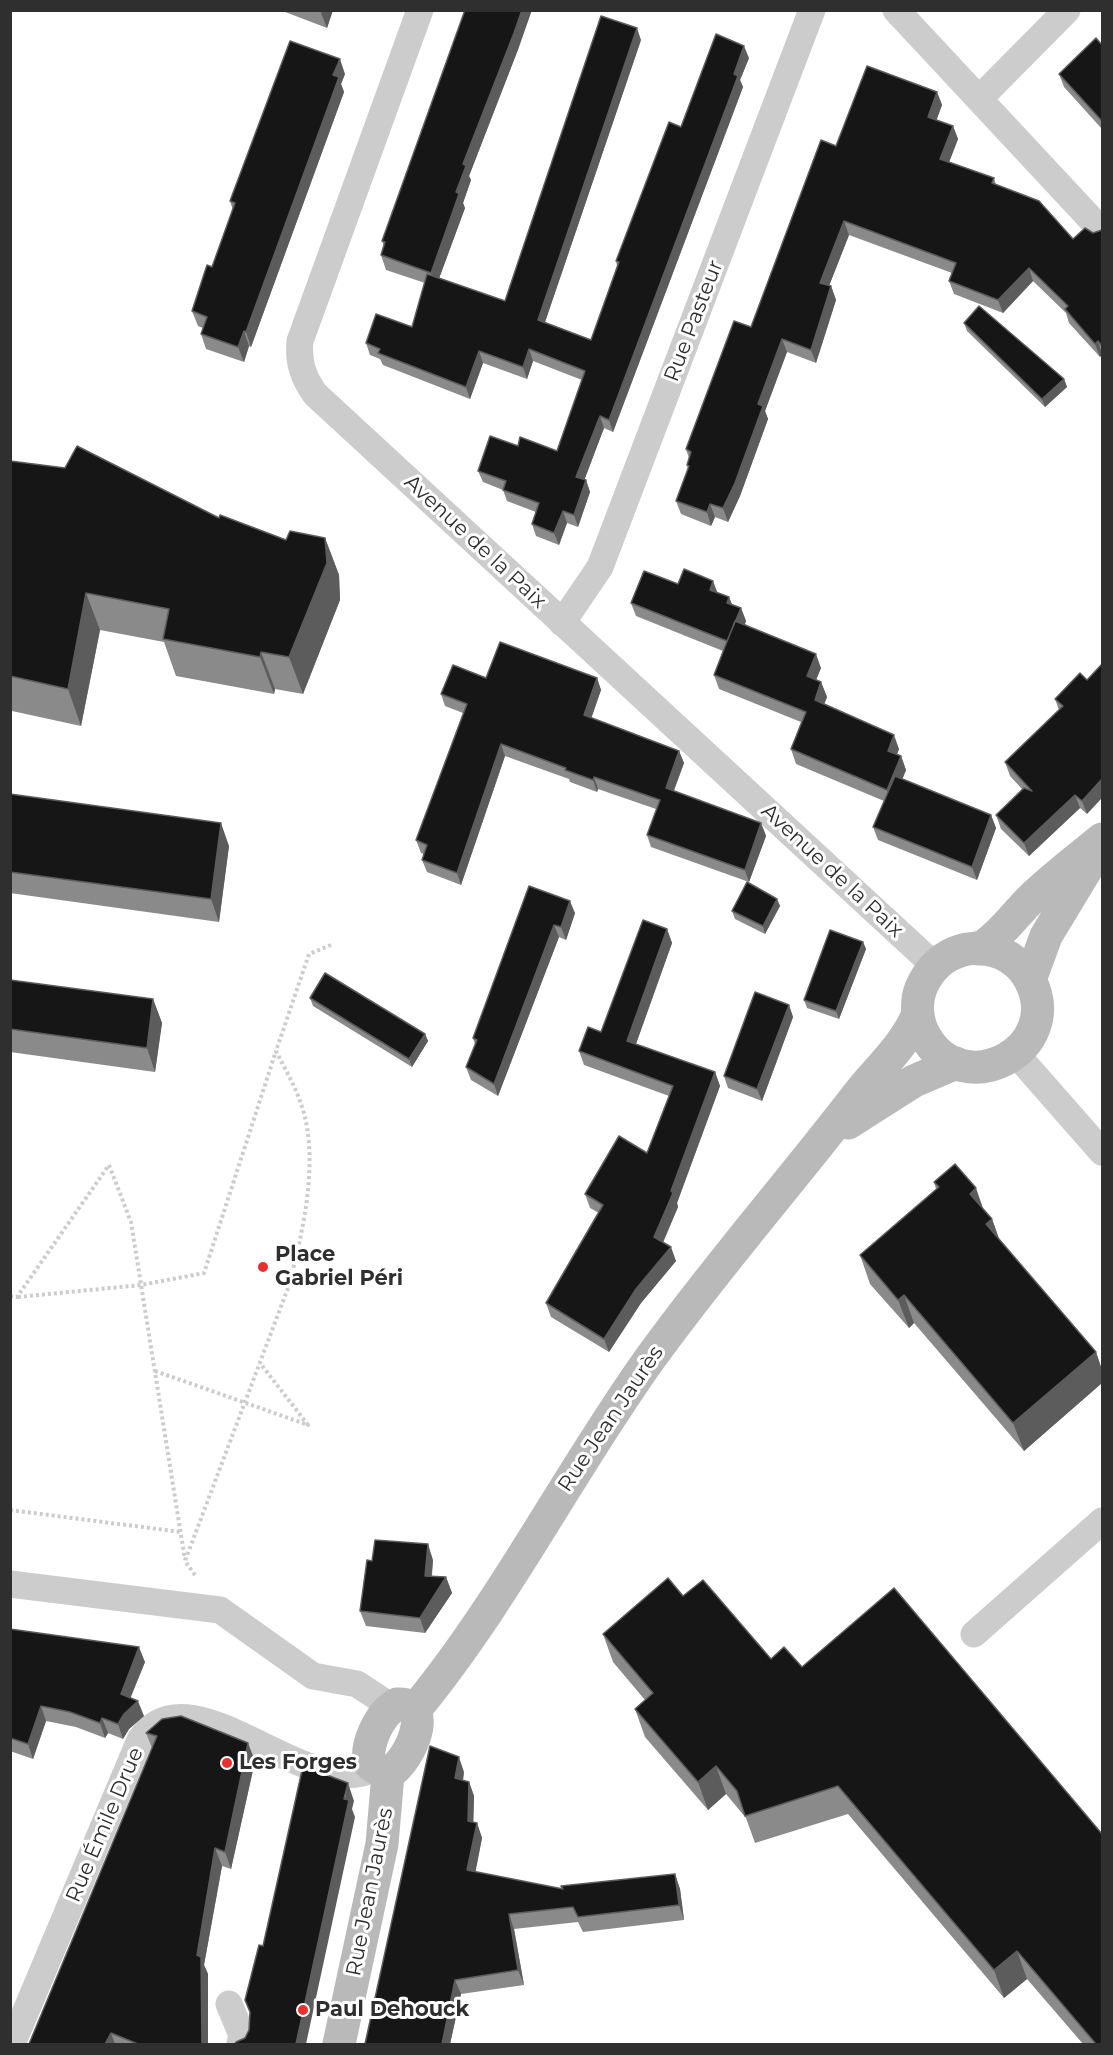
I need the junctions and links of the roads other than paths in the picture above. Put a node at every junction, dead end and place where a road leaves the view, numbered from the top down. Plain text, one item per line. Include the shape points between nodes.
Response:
1 (420, 10) edge
2 (812, 10) edge
3 (896, 10) edge
4 (1067, 10) edge
5 (979, 99) junction
6 (1102, 231) edge
7 (562, 623) junction
8 (1102, 839) edge
9 (1102, 845) edge
10 (979, 949) junction
11 (935, 966) junction
12 (1030, 980) junction
13 (918, 1014) junction
14 (1016, 1054) junction
15 (956, 1063) junction
16 (825, 1140) junction
17 (1102, 1152) edge
18 (1102, 1521) edge
19 (10, 1584) edge
20 (974, 1634) dead end
21 (403, 1709) junction
22 (381, 1771) junction
23 (229, 2004) dead end
24 (12, 2044) edge
25 (240, 2044) edge
26 (339, 2044) edge

1 - 7 street, Avenue de la Paix via 306,325 299,354 301,368 315,394
2 - 7 street, Rue Pasteur via 600,567
3 - 5 street
4 - 5 street
5 - 6 street
7 - 11 street, Avenue de la Paix
8 - 10 main road via 1046,885
9 - 12 main road via 1046,936
10 - 11 main road via 955,952
10 - 12 main road via 1009,957
11 - 13 main road, Rue Jean Jaurès via 921,988
12 - 14 main road via 1037,1017 1031,1034
13 - 15 main road, Rue Jean Jaurès via 930,1044 944,1058
13 - 16 main road, Rue Jean Jaurès via 908,1036
14 - 15 main road, Rue Jean Jaurès via 987,1067
14 - 17 street
15 - 16 main road, Rue Jean Jaurès via 894,1093
16 - 21 main road, Rue Jean Jaurès via 756,1219 649,1360 465,1646
18 - 20 street
19 - 21 street via 219,1610 313,1676 357,1684
21 - 22 main road via 419,1719 417,1728 398,1768
22 - 24 street, Rue Émile Drue via 355,1775 319,1768 186,1716 156,1722 140,1740
22 - 26 main road, Rue Jean Jaurès via 382,1844
23 - 25 street via 242,2035

